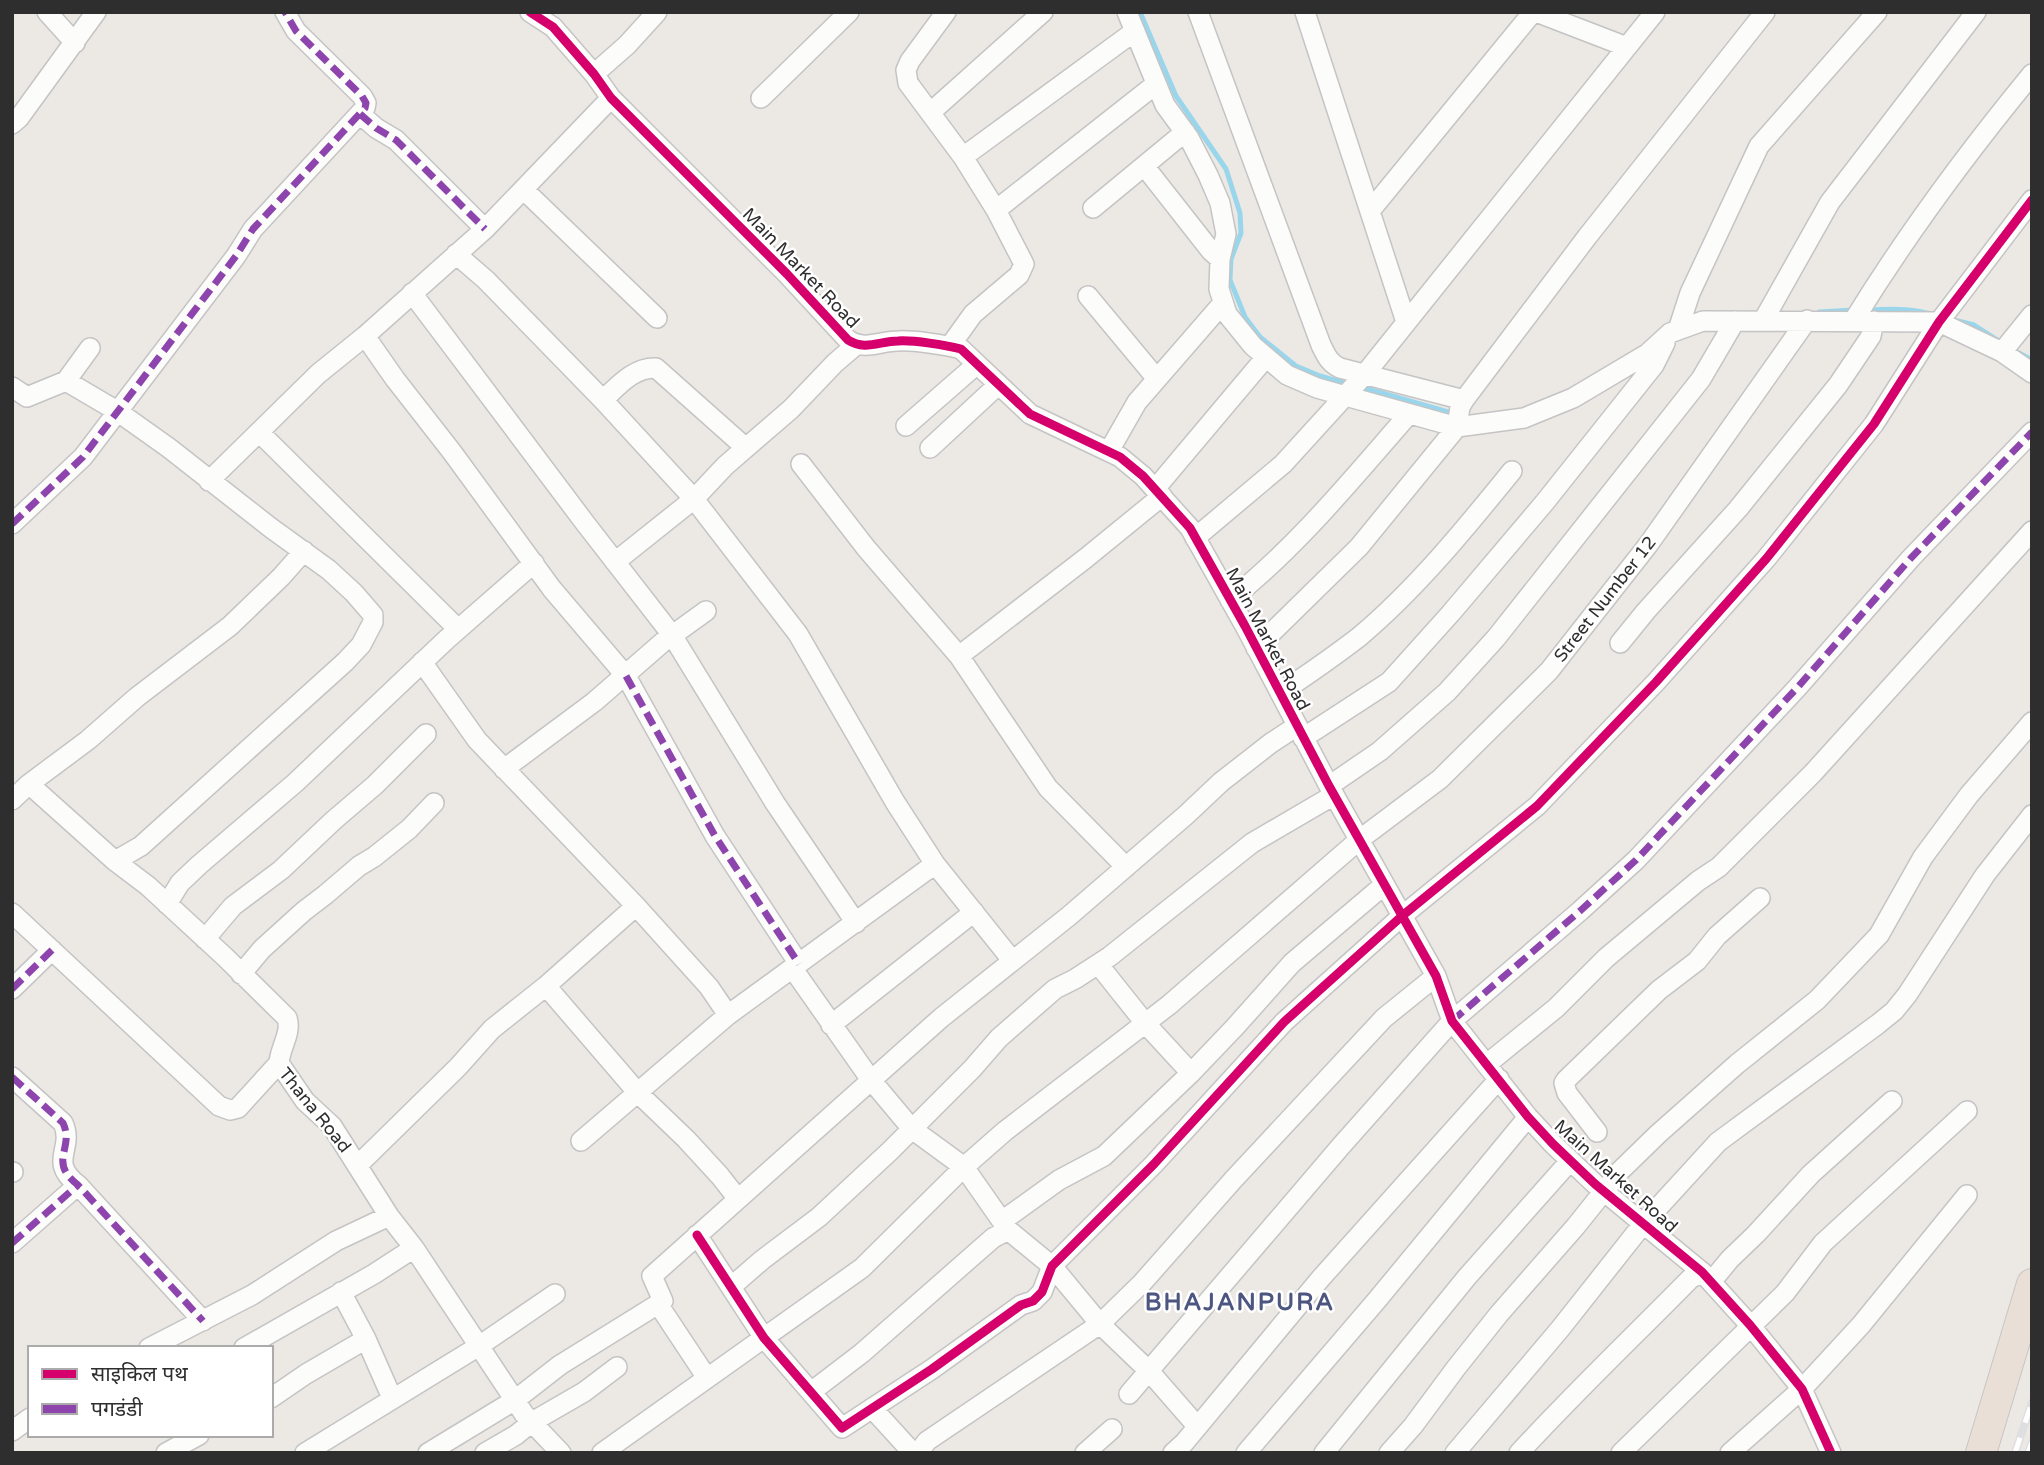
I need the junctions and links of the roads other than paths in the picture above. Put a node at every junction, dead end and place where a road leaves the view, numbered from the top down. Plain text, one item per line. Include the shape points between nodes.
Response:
1 (47, 12) edge
2 (96, 12) edge
3 (285, 12) edge
4 (530, 12) edge
5 (657, 12) edge
6 (849, 12) edge
7 (1043, 12) edge
8 (1127, 12) edge
9 (1198, 12) edge
10 (1305, 12) edge
11 (1535, 12) edge
12 (1655, 12) edge
13 (1765, 12) edge
14 (1877, 12) edge
15 (1976, 12) edge
16 (945, 13) edge
17 (1135, 31) junction
18 (75, 43) junction
19 (1627, 47) junction
20 (594, 74) junction
21 (2032, 74) edge
22 (1156, 84) junction
23 (611, 98) junction
24 (761, 98) dead end
25 (930, 112) junction
26 (360, 114) junction
27 (12, 124) edge
28 (1185, 132) junction
29 (963, 157) junction
30 (1145, 167) junction
31 (524, 191) junction
32 (2032, 200) edge
33 (1093, 208) dead end
34 (996, 211) junction
35 (1370, 211) junction
36 (485, 229) junction
37 (456, 254) junction
38 (1220, 259) junction
39 (412, 293) junction
40 (1088, 296) dead end
41 (1223, 303) junction
42 (1862, 315) junction
43 (2032, 315) edge
44 (1765, 316) junction
45 (657, 318) dead end
46 (1942, 318) junction
47 (1807, 320) junction
48 (1735, 321) junction
49 (1406, 322) junction
50 (1677, 327) junction
51 (365, 336) junction
52 (856, 345) junction
53 (950, 346) junction
54 (2006, 347) junction
55 (90, 348) dead end
56 (1266, 357) junction
57 (977, 364) junction
58 (2032, 373) edge
59 (1157, 379) junction
60 (66, 381) junction
61 (998, 385) junction
62 (1354, 385) junction
63 (12, 387) edge
64 (603, 400) junction
65 (117, 411) junction
66 (1409, 414) junction
67 (1459, 414) junction
68 (906, 426) dead end
69 (259, 432) junction
70 (2032, 432) edge
71 (746, 448) junction
72 (930, 448) dead end
73 (1109, 451) junction
74 (801, 464) dead end
75 (1512, 471) dead end
76 (209, 481) junction
77 (1158, 493) junction
78 (694, 499) junction
79 (12, 524) edge
80 (2032, 531) edge
81 (1195, 538) junction
82 (304, 551) junction
83 (615, 562) junction
84 (534, 563) junction
85 (1230, 600) junction
86 (706, 611) dead end
87 (458, 629) junction
88 (672, 635) junction
89 (1620, 643) dead end
90 (1256, 648) junction
91 (959, 656) junction
92 (422, 662) junction
93 (626, 676) junction
94 (1280, 693) junction
95 (2032, 722) edge
96 (1300, 732) junction
97 (426, 734) dead end
98 (504, 769) junction
99 (29, 784) junction
100 (1332, 791) junction
101 (12, 800) edge
102 (434, 803) dead end
103 (2032, 814) edge
104 (1359, 840) junction
105 (115, 862) junction
106 (935, 863) junction
107 (1126, 867) junction
108 (1384, 885) junction
109 (1760, 898) dead end
110 (167, 904) junction
111 (636, 906) junction
112 (974, 912) junction
113 (12, 913) edge
114 (1402, 916) junction
115 (856, 923) junction
116 (205, 939) junction
117 (52, 950) junction
118 (1013, 960) junction
119 (1098, 964) junction
120 (796, 967) junction
121 (242, 974) junction
122 (1436, 976) junction
123 (546, 986) junction
124 (12, 989) edge
125 (728, 1015) junction
126 (1452, 1021) junction
127 (1145, 1023) junction
128 (831, 1024) junction
129 (279, 1063) junction
130 (1493, 1072) junction
131 (1191, 1073) junction
132 (12, 1077) edge
133 (871, 1080) junction
134 (638, 1093) junction
135 (1892, 1101) dead end
136 (1967, 1111) dead end
137 (1528, 1117) junction
138 (912, 1129) junction
139 (1597, 1132) dead end
140 (581, 1141) dead end
141 (1570, 1161) junction
142 (358, 1165) junction
143 (964, 1167) junction
144 (78, 1185) junction
145 (1604, 1191) junction
146 (1966, 1195) dead end
147 (738, 1199) junction
148 (389, 1216) junction
149 (1643, 1224) junction
150 (1005, 1226) junction
151 (698, 1235) junction
152 (12, 1243) edge
153 (414, 1248) junction
154 (1052, 1266) junction
155 (1706, 1277) junction
156 (2032, 1284) edge
157 (732, 1286) junction
158 (341, 1292) junction
159 (555, 1294) dead end
160 (658, 1304) junction
161 (204, 1321) junction
162 (1100, 1324) junction
163 (1750, 1325) junction
164 (764, 1338) junction
165 (366, 1339) junction
166 (153, 1346) edge
167 (247, 1346) edge
168 (479, 1346) junction
169 (617, 1367) dead end
170 (1149, 1371) junction
171 (707, 1378) junction
172 (1802, 1389) junction
173 (811, 1392) junction
174 (1129, 1394) dead end
175 (273, 1397) edge
176 (392, 1398) junction
177 (515, 1400) junction
178 (872, 1408) junction
179 (28, 1419) edge
180 (532, 1422) junction
181 (1198, 1426) junction
182 (1112, 1429) dead end
183 (12, 1431) edge
184 (195, 1437) edge
185 (1828, 1452) edge
186 (166, 1453) edge
187 (305, 1453) edge
188 (428, 1453) edge
189 (485, 1453) edge
190 (561, 1453) edge
191 (602, 1453) edge
192 (912, 1453) edge
193 (918, 1453) edge
194 (1085, 1453) edge
195 (1173, 1453) edge
196 (1247, 1453) edge
197 (1324, 1453) edge
198 (1390, 1453) edge
199 (1455, 1453) edge
200 (1519, 1453) edge
201 (1621, 1453) edge
202 (1730, 1453) edge
203 (1981, 1453) edge

1 - 18 street
2 - 18 street
3 - 26 street via 296,31 362,96 366,103
4 - 20 street, Main Market Road via 553,27
5 - 20 street
6 - 24 street
7 - 25 street
8 - 17 street
9 - 62 street via 1321,345 1332,364
10 - 35 street
11 - 19 street
11 - 35 street
12 - 19 street
13 - 67 street via 1587,237
14 - 50 street via 1759,146
15 - 44 street via 1830,202
16 - 25 street via 906,70 908,83
17 - 22 street
17 - 29 street
18 - 27 street
19 - 49 street
20 - 23 street, Main Market Road
21 - 42 street via 1914,226
22 - 28 street
22 - 34 street
23 - 31 street
23 - 52 street, Main Market Road
25 - 29 street
26 - 36 street via 396,140
26 - 65 street via 253,229
28 - 30 street
28 - 38 street via 1220,203 1226,234
29 - 34 street
30 - 33 street
30 - 38 street
31 - 36 street
31 - 45 street
32 - 46 street
34 - 53 street via 1022,257 1023,270 973,314
35 - 49 street
36 - 37 street
37 - 39 street
37 - 64 street
38 - 41 street
39 - 51 street
39 - 83 street
40 - 59 street
41 - 56 street via 1227,314
41 - 59 street
42 - 46 street
42 - 47 street
42 - 89 street via 1871,336 1838,385 1738,509
43 - 54 street
44 - 47 street
44 - 48 street
46 - 54 street
46 - 114 street via 1874,424 1766,559 1684,651 1537,806
47 - 104 street, Street Number 12 via 1648,545 1549,671 1440,779
48 - 50 street
48 - 100 street via 1700,379 1496,638 1438,700
49 - 62 street
50 - 67 street via 1647,354 1573,398 1524,418
50 - 96 street via 1654,365 1545,502 1389,682
51 - 69 street
51 - 84 street
52 - 53 street, Main Market Road via 899,341
52 - 71 street
53 - 57 street, Main Market Road via 961,349
54 - 58 street
55 - 60 street
56 - 62 street via 1287,375 1317,388
56 - 77 street
57 - 61 street, Main Market Road
57 - 68 street
59 - 73 street via 1137,402
60 - 63 street via 27,397
60 - 65 street
61 - 72 street
61 - 73 street, Main Market Road via 1042,422
62 - 66 street
62 - 67 street
62 - 81 street via 1283,464
64 - 71 street via 634,373 656,368
64 - 78 street
65 - 76 street
65 - 79 street via 83,457
66 - 67 street
66 - 85 street via 1320,516 1263,574
67 - 90 street via 1359,547
69 - 76 street
69 - 87 street
70 - 126 street via 1636,860
71 - 78 street
73 - 77 street, Main Market Road
74 - 91 street
75 - 94 street via 1399,600 1324,665
76 - 82 street
77 - 81 street, Main Market Road
77 - 91 street via 1086,558
78 - 83 street
78 - 106 street via 798,634
80 - 130 street via 1813,773 1720,867 1606,958
81 - 85 street, Main Market Road
82 - 99 street via 230,625
82 - 105 street via 346,585 373,615 361,645 141,846
83 - 88 street
84 - 87 street
84 - 93 street
85 - 90 street, Main Market Road
86 - 88 street
87 - 92 street
88 - 93 street
88 - 115 street via 775,803
90 - 94 street, Main Market Road
91 - 107 street via 1048,788
92 - 98 street via 477,740
92 - 110 street via 295,783 180,883
93 - 98 street
93 - 120 street via 715,836
94 - 96 street, Main Market Road
95 - 145 street via 1923,857 1879,935 1817,1000 1703,1093
96 - 100 street, Main Market Road
96 - 107 street via 1271,743
97 - 116 street via 281,870 233,906
98 - 111 street
99 - 101 street
99 - 105 street
100 - 104 street, Main Market Road
100 - 119 street via 1252,843
102 - 121 street via 410,829 304,911
103 - 149 street via 1894,1011 1718,1142
104 - 108 street, Main Market Road
104 - 127 street, Street Number 12
105 - 110 street
106 - 112 street
106 - 115 street
107 - 118 street
108 - 114 street, Main Market Road
108 - 131 street via 1292,963
109 - 139 street via 1717,936 1698,961 1659,990 1566,1080 1567,1093
110 - 116 street
111 - 123 street
111 - 125 street via 709,987
112 - 118 street
112 - 128 street
113 - 117 street, Thana Road
114 - 122 street, Main Market Road
114 - 154 street via 1284,1022 1154,1164
115 - 120 street
116 - 121 street
117 - 124 street
117 - 129 street, Thana Road via 219,1106 238,1108
118 - 133 street
119 - 127 street
119 - 138 street via 1055,989
120 - 125 street
120 - 128 street
121 - 129 street via 287,1018 288,1034
122 - 126 street, Main Market Road
122 - 162 street via 1384,1018
123 - 134 street
123 - 142 street via 492,1029
125 - 134 street
126 - 130 street, Main Market Road
126 - 170 street
127 - 131 street
127 - 143 street, Street Number 12
128 - 133 street
129 - 142 street, Thana Road
130 - 137 street, Main Market Road
130 - 181 street
131 - 150 street via 1104,1156 1059,1180
132 - 144 street via 63,1124 63,1171
133 - 138 street
133 - 147 street
134 - 140 street
134 - 147 street
135 - 155 street
136 - 163 street via 1823,1243 1786,1293
137 - 141 street, Main Market Road
137 - 196 street
138 - 143 street
138 - 157 street via 819,1217
141 - 145 street, Main Market Road
141 - 197 street via 1467,1277
142 - 148 street, Thana Road
143 - 150 street
143 - 164 street, Street Number 12 via 862,1268
144 - 152 street
144 - 161 street
145 - 149 street, Main Market Road
145 - 198 street via 1499,1314
146 - 172 street via 1861,1325
147 - 151 street
148 - 153 street, Thana Road
148 - 161 street via 336,1241
149 - 155 street, Main Market Road
149 - 199 street
150 - 154 street
150 - 173 street via 862,1353
151 - 157 street
151 - 160 street via 652,1276 663,1301
153 - 158 street
153 - 168 street, Thana Road
154 - 162 street
154 - 178 street via 1042,1292 1033,1301
155 - 163 street, Main Market Road
155 - 200 street via 1690,1279
156 - 203 highway
157 - 164 street
158 - 165 street
158 - 167 street
159 - 168 street
160 - 171 street
160 - 177 street via 560,1365
161 - 166 street
162 - 170 street
162 - 193 street via 927,1441
163 - 172 street, Main Market Road
163 - 201 street
164 - 171 street, Street Number 12
164 - 173 street
165 - 175 street
165 - 176 street
168 - 176 street
168 - 177 street, Thana Road
169 - 180 street
170 - 174 street
170 - 181 street
171 - 191 street, Street Number 12
172 - 185 street, Main Market Road
172 - 202 street
173 - 178 street via 842,1428
176 - 187 street
177 - 180 street, Thana Road
177 - 188 street
178 - 192 street
179 - 183 street
180 - 189 street
180 - 190 street, Thana Road
181 - 195 street
182 - 194 street
184 - 186 street

